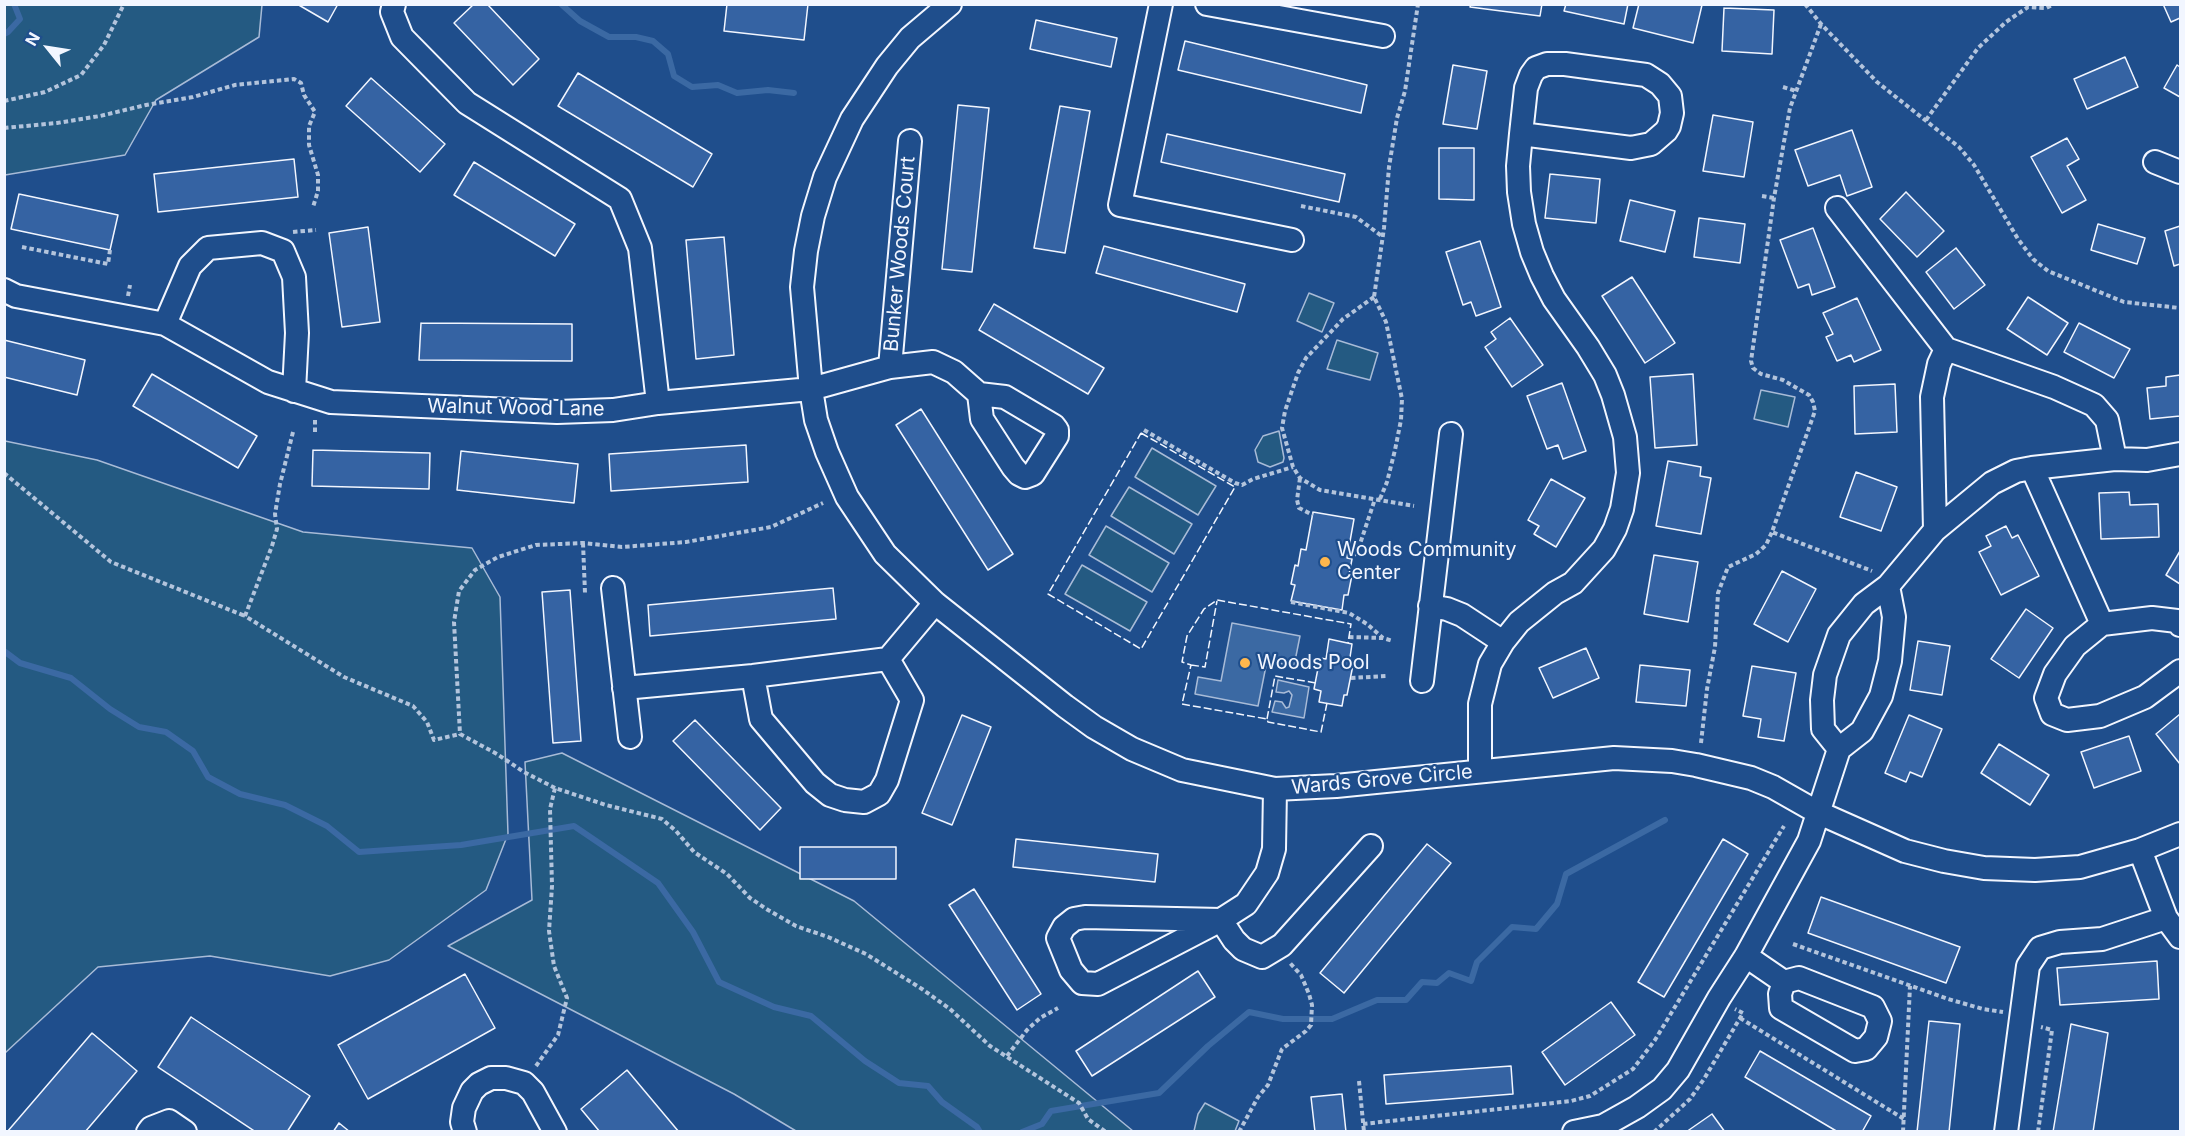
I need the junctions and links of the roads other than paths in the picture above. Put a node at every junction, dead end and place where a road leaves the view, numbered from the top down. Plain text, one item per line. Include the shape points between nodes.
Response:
1 (394, 4) edge
2 (950, 4) edge
3 (1161, 4) edge
4 (1207, 4) edge
5 (1383, 36) dead end
6 (1521, 134) junction
7 (910, 141) dead end
8 (2155, 162) dead end
9 (2181, 172) edge
10 (1837, 208) dead end
11 (1292, 240) dead end
12 (4, 290) edge
13 (165, 324) junction
14 (1946, 349) junction
15 (890, 367) junction
16 (811, 389) junction
17 (294, 391) junction
18 (979, 394) dead end
19 (658, 403) junction
20 (1451, 434) dead end
21 (2181, 454) edge
22 (2115, 459) junction
23 (2032, 468) junction
24 (1935, 530) junction
25 (1888, 585) junction
26 (613, 588) dead end
27 (934, 603) junction
28 (1430, 606) junction
29 (2102, 624) junction
30 (2181, 625) edge
31 (1503, 642) junction
32 (888, 659) junction
33 (2181, 671) edge
34 (753, 676) junction
35 (1422, 681) dead end
36 (624, 688) junction
37 (630, 737) dead end
38 (1839, 750) junction
39 (1480, 771) junction
40 (1275, 789) junction
41 (1817, 812) junction
42 (2181, 834) edge
43 (1371, 846) dead end
44 (2140, 850) junction
45 (2166, 918) junction
46 (1221, 920) junction
47 (2181, 937) edge
48 (1746, 956) junction
49 (1784, 982) dead end
50 (148, 1131) edge
51 (185, 1131) edge
52 (465, 1131) edge
53 (555, 1131) edge
54 (1574, 1131) edge
55 (2006, 1131) edge

1 - 19 street via 392,12 402,37 467,103 620,199 640,248
2 - 16 street, Wards Grove Circle via 910,38 887,66 852,119 825,177 813,216 802,287
3 - 11 street via 1120,205
4 - 5 street
6 - 6 street via 1526,88 1536,68 1547,64 1646,75 1670,96 1669,126 1651,144 1631,148
6 - 31 street via 1520,192 1532,252 1554,299 1605,375 1625,437 1628,473 1622,509 1604,549 1583,573 1533,609
7 - 15 street, Bunker Woods Court
8 - 9 street
10 - 14 street
12 - 13 street, Walnut Wood Lane via 16,296
13 - 17 street, Walnut Wood Lane via 268,382
13 - 17 street via 190,266 208,249 262,243 283,251 294,277
14 - 22 street via 2094,405 2107,420
14 - 24 street via 1932,397
15 - 16 street, Walnut Wood Lane
15 - 18 street, Walnut Wood Lane via 933,362 954,372
16 - 19 street, Walnut Wood Lane
16 - 27 street, Wards Grove Circle via 816,420 848,497 885,554
17 - 19 street, Walnut Wood Lane via 331,402 557,412
20 - 28 street
21 - 22 street via 2147,460
22 - 23 street
23 - 24 street via 1992,483
23 - 29 street
24 - 25 street
25 - 38 street via 1894,617 1890,662 1881,696 1862,731
25 - 38 street via 1864,604 1839,635 1825,675 1823,729
26 - 36 street
27 - 32 street
27 - 40 street, Wards Grove Circle via 1065,706 1132,750 1182,770
28 - 31 street via 1462,615
28 - 35 street
29 - 30 street via 2152,618
29 - 33 street via 2075,646 2055,674 2046,698 2052,714 2067,720 2100,716 2145,697
31 - 39 street via 1483,687
32 - 34 street
32 - 34 street via 912,700 887,780 879,794 864,802 830,795 815,783 761,718
34 - 36 street
36 - 37 street
38 - 41 street
39 - 40 street, Wards Grove Circle
39 - 41 street, Wards Grove Circle via 1614,758 1672,761 1751,778
40 - 46 street via 1274,849 1267,873 1246,904
41 - 44 street, Wards Grove Circle via 1905,850 1984,868 2080,867
41 - 48 street via 1809,841
42 - 44 street, Wards Grove Circle
43 - 46 street via 1273,952 1262,957 1243,949
44 - 45 street
45 - 47 street
45 - 55 street via 2102,939 2060,942 2040,948 2028,966
46 - 46 street via 1085,917 1074,919 1058,938 1071,970 1083,983 1098,984
48 - 49 street
48 - 54 street via 1678,1070 1662,1089 1603,1126
50 - 51 street via 169,1121
52 - 53 street via 464,1108 472,1091 491,1078 524,1083

